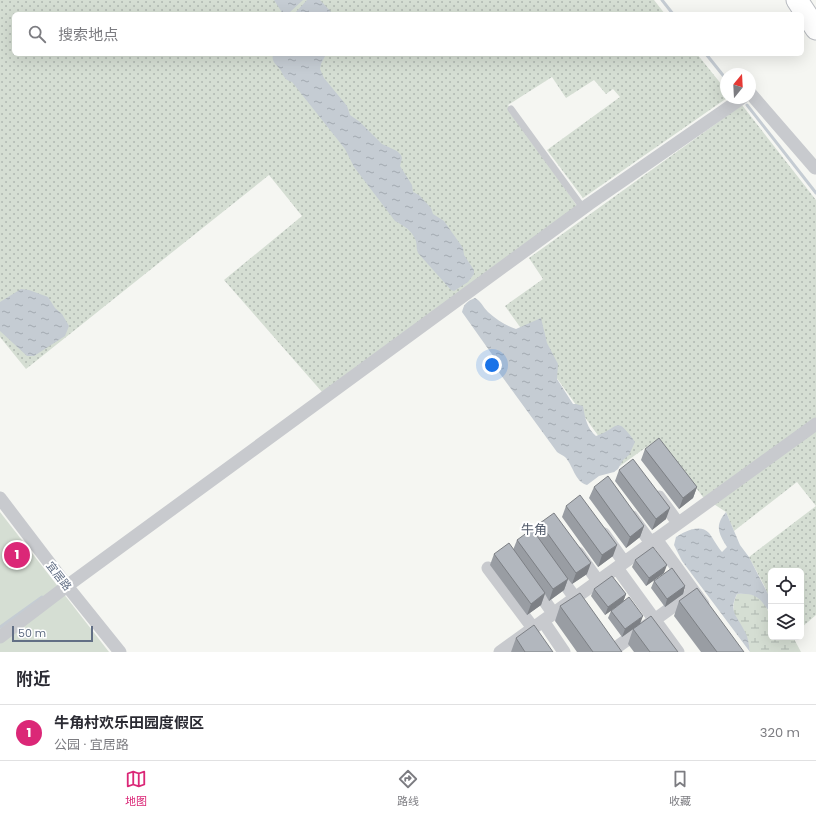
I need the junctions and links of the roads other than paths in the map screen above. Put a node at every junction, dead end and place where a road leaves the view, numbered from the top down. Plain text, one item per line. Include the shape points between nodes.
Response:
1 (797, 0) edge
2 (816, 29) edge
3 (756, 100) edge
4 (733, 104) edge
5 (511, 109) dead end
6 (816, 167) edge
7 (583, 208) junction
8 (816, 424) edge
9 (652, 488) edge
10 (0, 498) edge
11 (624, 505) edge
12 (596, 523) edge
13 (678, 523) junction
14 (569, 540) edge
15 (653, 541) junction
16 (550, 562) edge
17 (621, 565) junction
18 (488, 568) dead end
19 (528, 577) edge
20 (598, 581) junction
21 (67, 586) junction
22 (694, 591) junction
23 (577, 597) junction
24 (587, 607) edge
25 (712, 616) edge
26 (655, 620) junction
27 (543, 621) junction
28 (608, 636) edge
29 (0, 637) edge
30 (618, 650) edge
31 (120, 652) edge
32 (500, 652) edge
33 (564, 652) edge
34 (678, 652) edge

1 - 2 main road
3 - 6 street
4 - 7 street
5 - 7 lane
7 - 21 street
8 - 13 street
9 - 13 street
10 - 21 street, 宜居路
11 - 15 street
12 - 17 street
13 - 15 street
14 - 20 street
15 - 17 street
15 - 22 street
16 - 23 street
17 - 20 street
17 - 26 street
18 - 27 street
19 - 27 street
20 - 23 street
21 - 29 street
21 - 31 street, 宜居路
22 - 25 street
22 - 26 street
23 - 24 street
23 - 27 street
26 - 30 street
26 - 34 street
27 - 32 street
27 - 33 street
28 - 30 street

